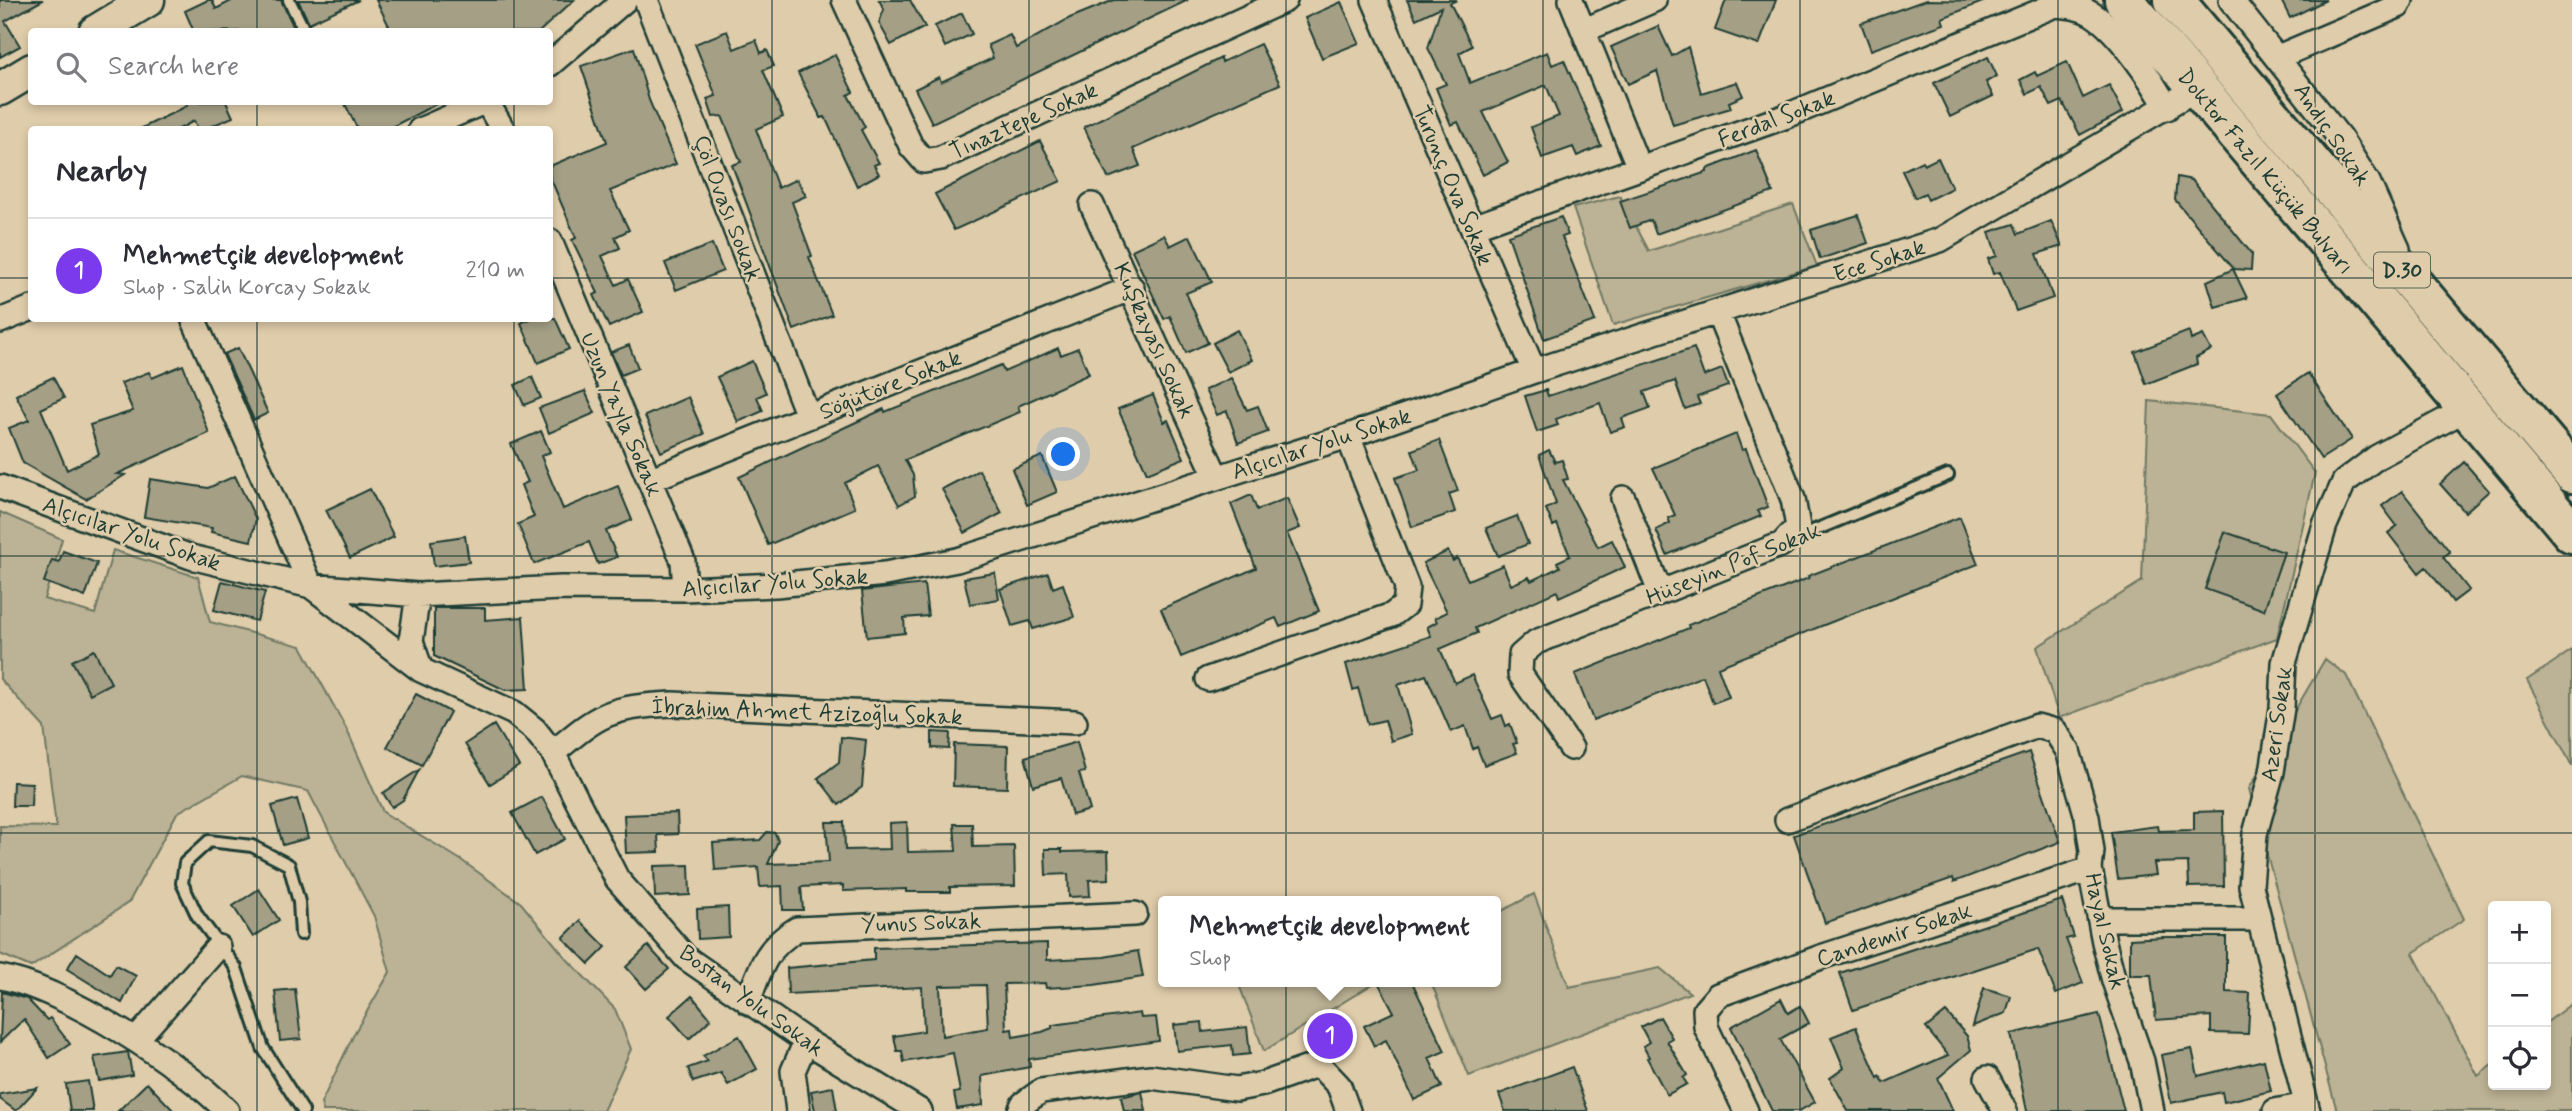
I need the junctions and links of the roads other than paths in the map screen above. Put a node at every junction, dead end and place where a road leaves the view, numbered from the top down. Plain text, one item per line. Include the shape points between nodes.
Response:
1 (148, 0) edge
2 (289, 0) edge
3 (625, 0) edge
4 (646, 0) edge
5 (844, 0) edge
6 (1285, 0) edge
7 (1374, 0) edge
8 (1571, 0) edge
9 (1654, 0) edge
10 (2124, 0) edge
11 (2174, 0) edge
12 (2231, 0) edge
13 (2401, 0) edge
14 (102, 28) edge
15 (303, 28) edge
16 (1585, 30) junction
17 (2278, 57) junction
18 (553, 61) edge
19 (28, 72) edge
20 (0, 89) edge
21 (2182, 99) junction
22 (479, 105) edge
23 (488, 105) edge
24 (429, 126) edge
25 (501, 126) edge
26 (1639, 168) junction
27 (1092, 205) dead end
28 (1473, 227) junction
29 (553, 248) edge
30 (2412, 282) junction
31 (1132, 288) junction
32 (28, 309) edge
33 (1718, 313) junction
34 (0, 321) edge
35 (195, 322) edge
36 (1534, 371) junction
37 (2468, 408) junction
38 (808, 416) junction
39 (1348, 436) junction
40 (2572, 473) edge
41 (1948, 475) dead end
42 (1216, 476) junction
43 (649, 480) junction
44 (0, 487) edge
45 (1623, 498) dead end
46 (2572, 533) edge
47 (1782, 544) junction
48 (311, 586) junction
49 (685, 589) junction
50 (1660, 592) junction
51 (418, 595) junction
52 (421, 670) junction
53 (1208, 678) dead end
54 (1075, 722) dead end
55 (1571, 748) dead end
56 (554, 753) junction
57 (1787, 820) dead end
58 (2090, 869) junction
59 (1135, 914) dead end
60 (2102, 919) junction
61 (2258, 919) junction
62 (301, 934) dead end
63 (218, 947) junction
64 (0, 977) edge
65 (748, 1002) junction
66 (136, 1040) junction
67 (806, 1041) junction
68 (1987, 1078) dead end
69 (2307, 1108) edge
70 (228, 1111) edge
71 (303, 1111) edge
72 (798, 1111) edge
73 (920, 1111) edge
74 (1020, 1111) edge
75 (1348, 1111) edge
76 (1746, 1111) edge
77 (2005, 1111) edge
78 (2152, 1111) edge
79 (2275, 1111) edge

1 - 14 main road
2 - 15 lane
3 - 18 street
4 - 38 street, Çöl Ovası Sokak
5 - 6 street, Tınaztepe Sokak via 911,146 923,161 941,158
7 - 28 street, Turunç Ova Sokak
8 - 16 street
9 - 16 street
10 - 21 highway, Doktor Fazıl Küçük Bulvarı / D.30
11 - 30 highway, Doktor Fazıl Küçük Bulvarı / D.30
12 - 17 street, Andıç Sokak
13 - 17 street via 2398,6
16 - 26 street
17 - 30 street, Andıç Sokak via 2368,182
19 - 20 main road
21 - 26 street, Ferdal Sokak via 2157,90 2092,15 2076,7 2055,5 1784,117
21 - 33 street, Ece Sokak via 1940,240
21 - 37 highway, Doktor Fazıl Küçük Bulvarı / D.30
22 - 24 street
23 - 25 street
26 - 28 street, Ferdal Sokak
27 - 31 street, Kuşkayası Sokak
28 - 36 street, Turunç Ova Sokak
29 - 43 street, Uzun Yayla Sokak
30 - 40 highway, Doktor Fazıl Küçük Bulvarı / D.30
31 - 38 street, Söğütöre Sokak
31 - 42 street, Kuşkayası Sokak
32 - 34 street
33 - 36 street, Ece Sokak
33 - 47 street via 1793,499 1798,527
35 - 48 street
36 - 39 street, Alçıcılar Yolu Sokak
37 - 46 highway, Doktor Fazıl Küçük Bulvarı / D.30
37 - 61 street, Azeri Sokak via 2377,457 2344,482 2325,525 2284,663 2274,759 2255,834 2251,886
38 - 43 street, Söğütöre Sokak
39 - 42 street, Alçıcılar Yolu Sokak
39 - 53 street via 1407,587 1405,605 1392,615
41 - 47 lane, Hüseyin Pof Sokak
42 - 49 street, Alçıcılar Yolu Sokak via 957,560 885,574
43 - 49 street, Uzun Yayla Sokak via 683,561
44 - 48 street, Alçıcılar Yolu Sokak via 191,557
45 - 50 street
47 - 50 street, Hüseyin Pof Sokak
48 - 51 street, Alçıcılar Yolu Sokak
48 - 52 street, Bostan Yolu Sokak
49 - 51 street, Alçıcılar Yolu Sokak via 561,588
50 - 55 street, Hüseyin Pof Sokak via 1536,642 1521,655 1520,674
51 - 52 street via 411,641
52 - 56 street, Bostan Yolu Sokak via 514,713
54 - 56 street, İbrahim Ahmet Azizoğlu Sokak via 672,704 624,706 589,723
56 - 65 street, Bostan Yolu Sokak via 617,879 686,958
57 - 58 street, Hayal Sokak via 2037,726 2055,731 2068,751 2087,817
58 - 60 street, Hayal Sokak
58 - 76 street, Candemir Sokak via 1718,995 1705,1010 1706,1027
59 - 65 street, Yunus Sokak via 797,929 779,940 765,957
60 - 61 street
60 - 78 street, Hayal Sokak via 2114,981 2142,1061
61 - 69 street, Azeri Sokak
62 - 63 lane via 299,902 289,865 252,846 209,841 185,863 182,883
63 - 66 street
63 - 71 lane via 236,968 262,1048
64 - 66 street via 44,991
65 - 67 street, Bostan Yolu Sokak
66 - 70 street
67 - 72 street via 793,1071
67 - 73 street, Bostan Yolu Sokak
68 - 77 street
69 - 79 street
74 - 75 street via 1041,1091 1151,1077 1237,1089 1311,1067 1321,1067 1339,1086

